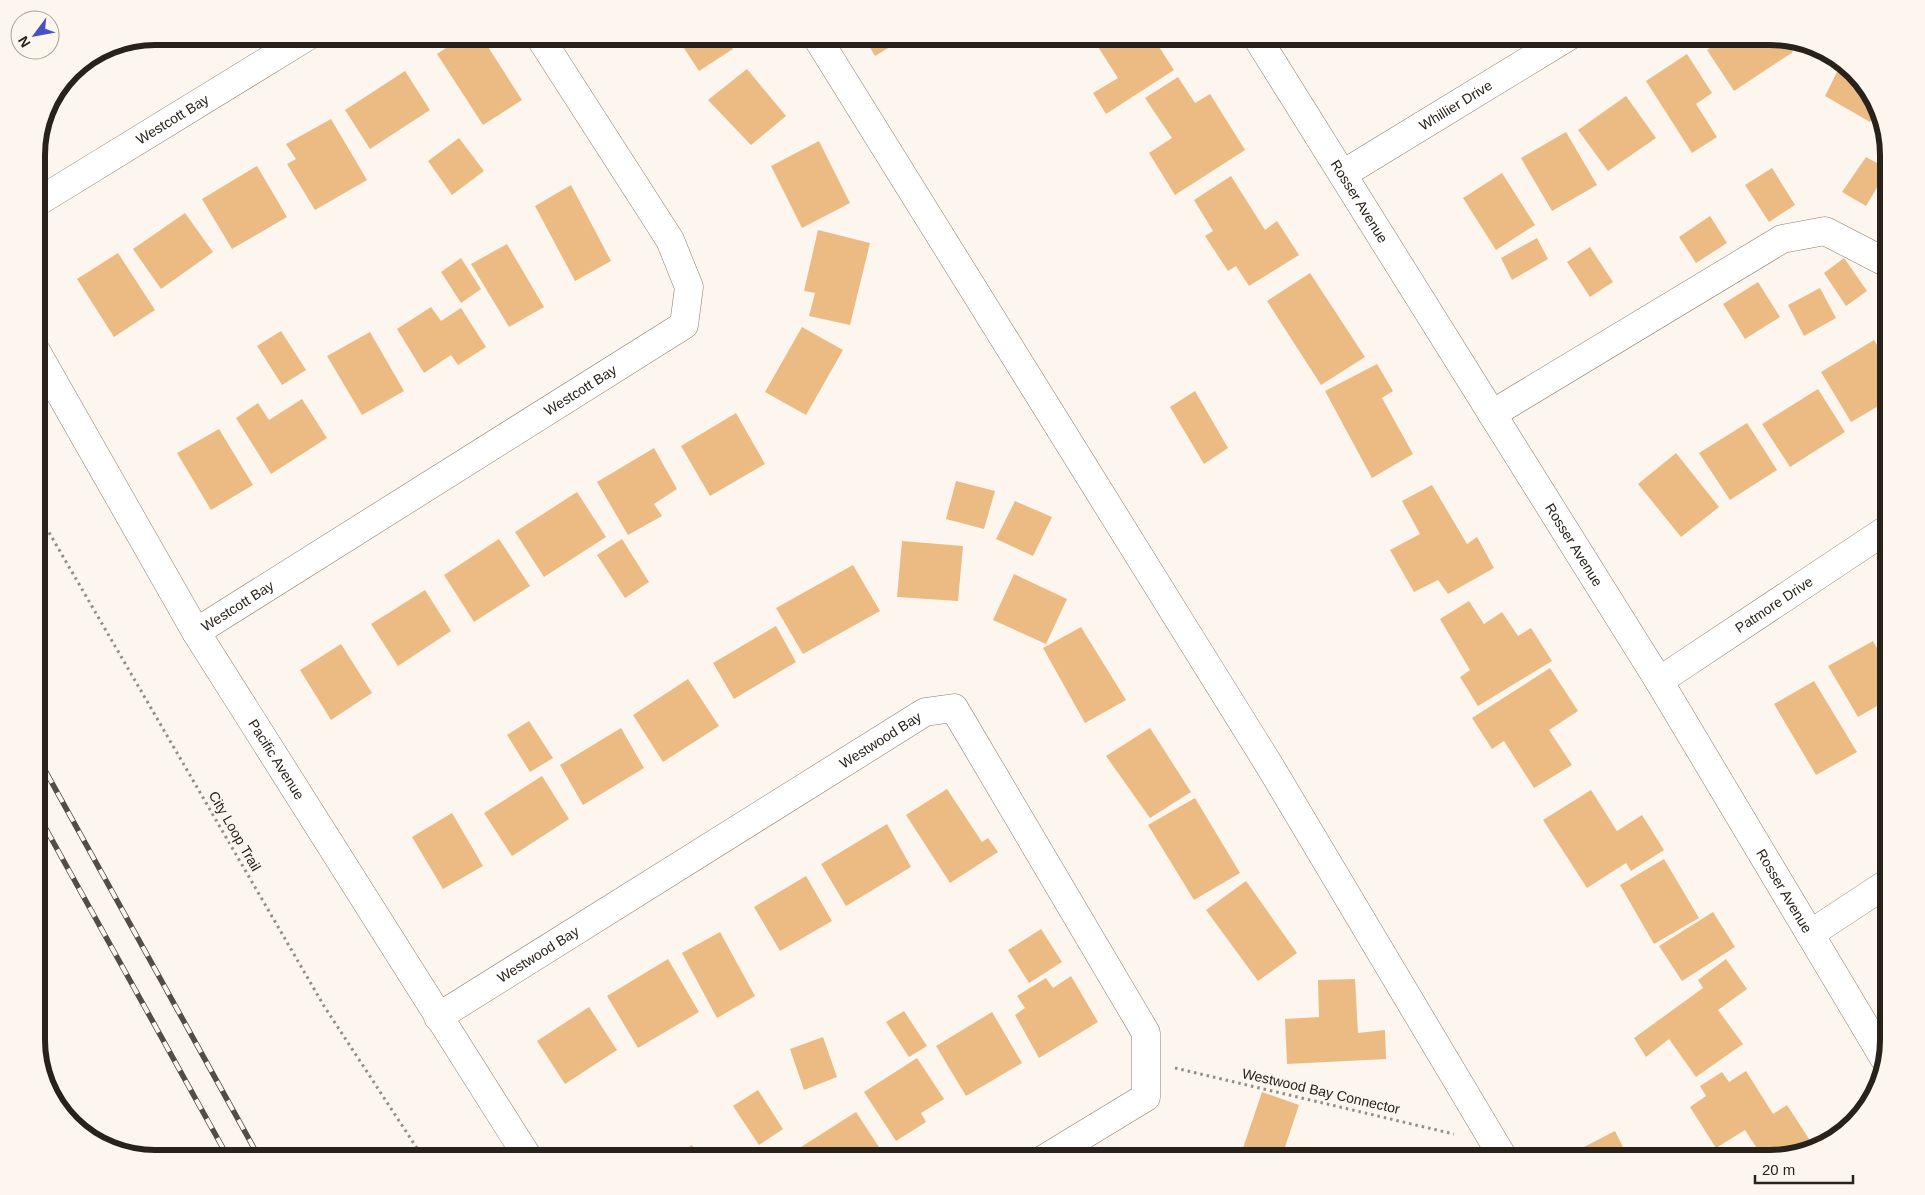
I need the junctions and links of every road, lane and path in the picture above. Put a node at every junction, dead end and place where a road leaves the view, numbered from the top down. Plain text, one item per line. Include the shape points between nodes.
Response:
1 (293, 45) edge
2 (545, 45) edge
3 (822, 45) edge
4 (1262, 45) edge
5 (1554, 45) edge
6 (1343, 174) junction
7 (45, 197) edge
8 (1880, 260) edge
9 (45, 368) edge
10 (1492, 414) junction
11 (45, 526) edge
12 (1880, 534) edge
13 (196, 632) junction
14 (1659, 681) junction
15 (1880, 888) edge
16 (1810, 934) junction
17 (438, 1017) junction
18 (1879, 1050) edge
19 (1146, 1060) junction
20 (1489, 1133) junction
21 (418, 1150) edge
22 (523, 1150) edge
23 (1059, 1150) edge
24 (1499, 1150) edge

1 - 7 street, Westcott Bay
2 - 13 street, Westcott Bay via 670,240 689,287 684,325
3 - 20 street via 1271,768
4 - 6 street, Rosser Avenue
5 - 6 street, Whillier Drive
6 - 10 street, Rosser Avenue
8 - 10 street via 1825,231 1782,239
9 - 13 street, Pacific Avenue
10 - 14 street, Rosser Avenue
11 - 21 path, City Loop Trail via 324,1006
12 - 14 street, Patmore Drive
13 - 17 street, Pacific Avenue
14 - 16 street, Rosser Avenue
15 - 16 street
16 - 18 street, Rosser Avenue
17 - 19 street, Westwood Bay via 925,712 954,708 1146,1033
17 - 22 street, Pacific Avenue
19 - 20 path, Westwood Bay Connector via 1478,1140
19 - 23 street, Westwood Bay via 1146,1097
20 - 24 street

